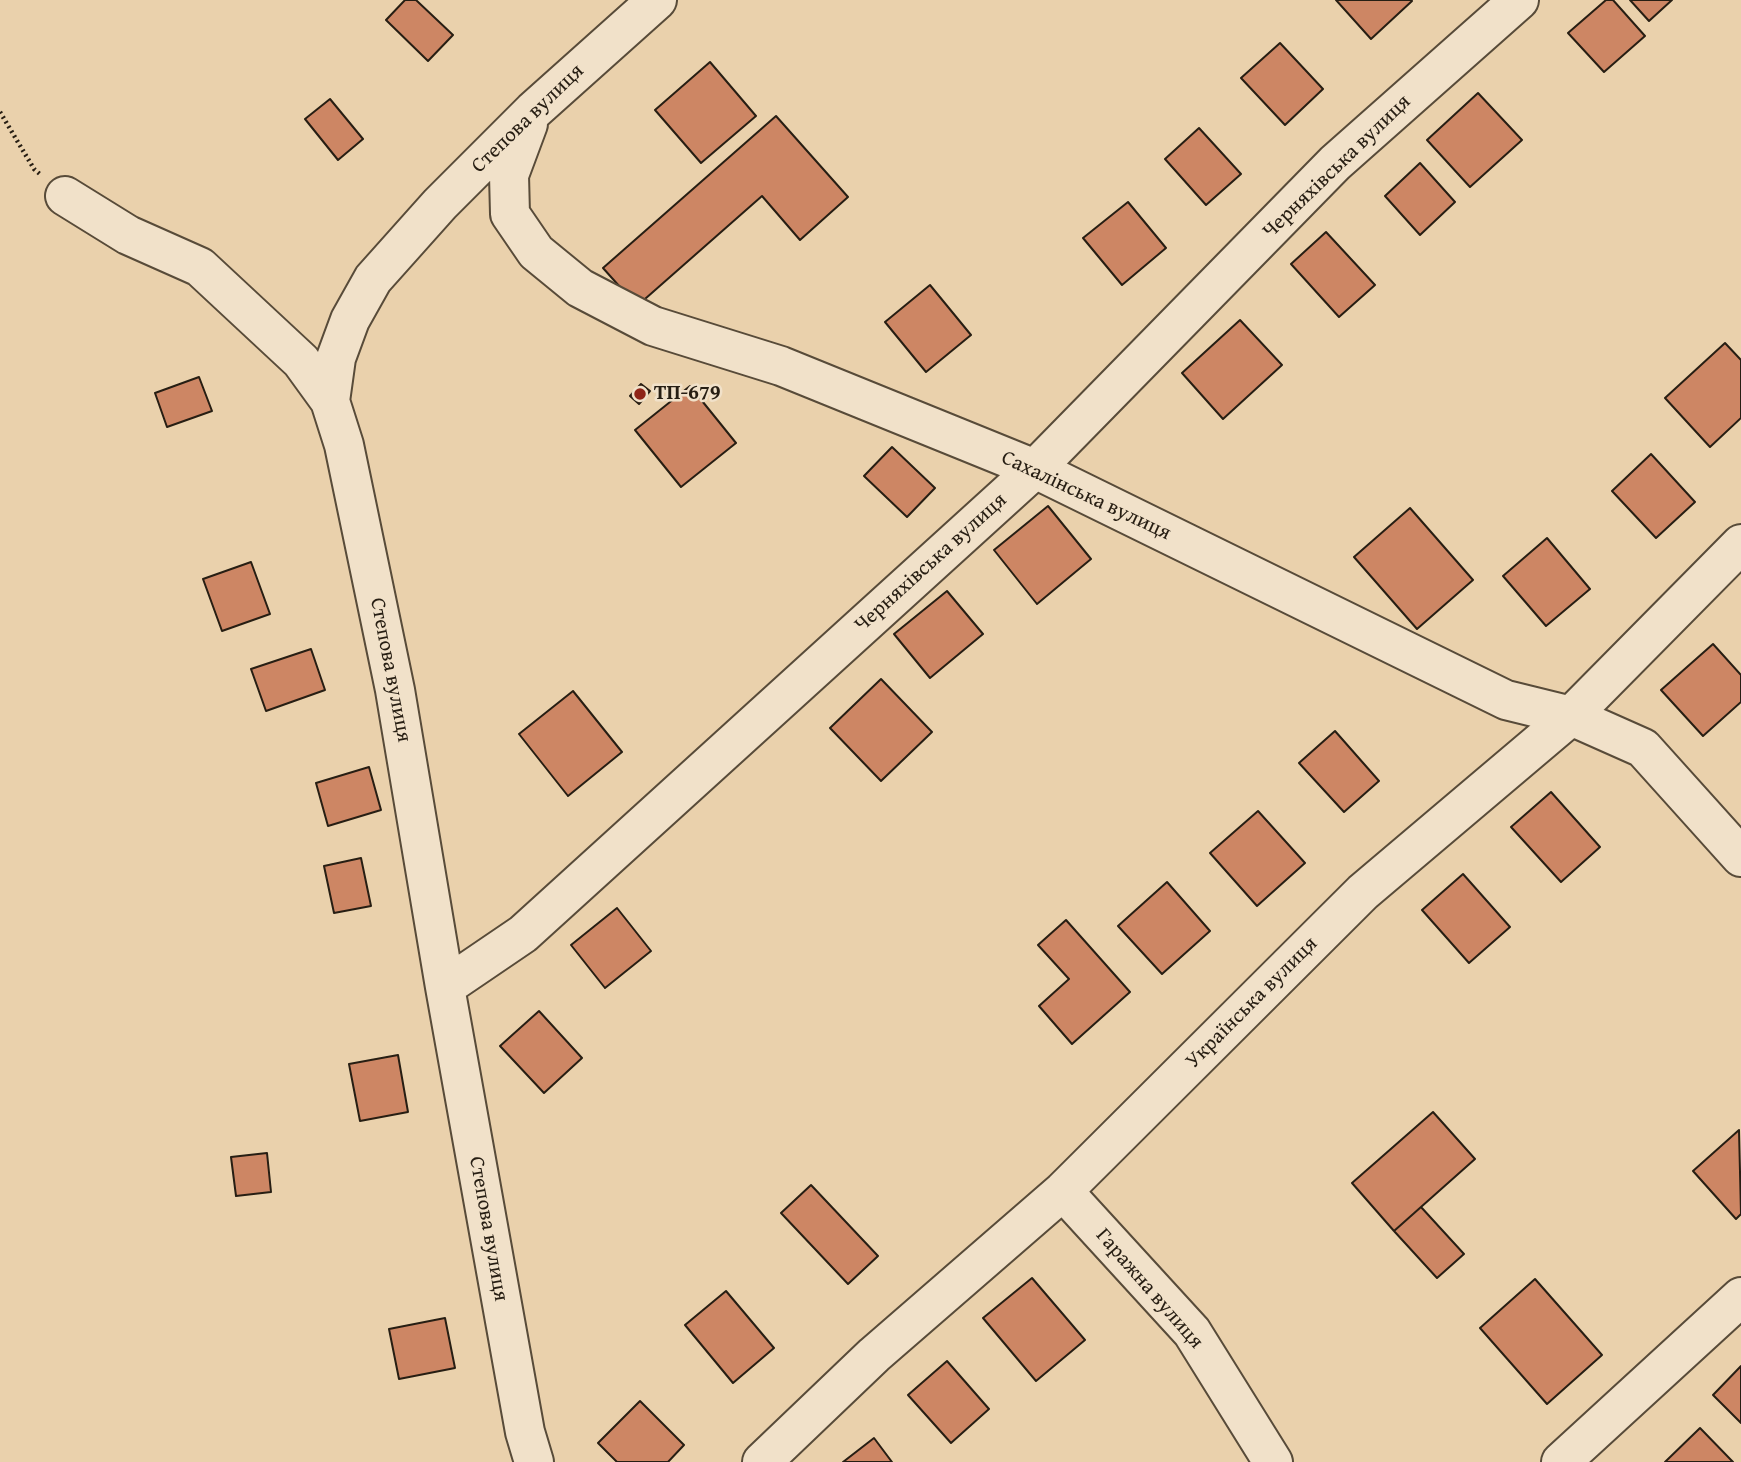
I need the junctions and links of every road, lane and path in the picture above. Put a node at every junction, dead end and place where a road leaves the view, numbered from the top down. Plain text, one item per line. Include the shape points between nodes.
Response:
1 (657, 0) edge
2 (1519, 0) edge
3 (0, 111) edge
4 (533, 111) junction
5 (65, 196) joint
6 (330, 401) junction
7 (1035, 469) junction
8 (1741, 544) edge
9 (1571, 716) junction
10 (1741, 857) edge
11 (445, 987) junction
12 (1063, 1191) junction
13 (1741, 1297) edge
14 (534, 1462) edge
15 (762, 1462) edge
16 (1273, 1462) edge
17 (1561, 1462) edge

1 - 4 street, Степова вулиця
2 - 7 street, Черняхівська вулиця via 1335,163
3 - 5 path via 34,169
4 - 6 street, Степова вулиця via 373,279 336,358
4 - 7 street, Сахалінська вулиця via 509,175 510,214 536,252 580,288 653,326 781,366
5 - 6 street via 128,235 200,267 301,361
6 - 11 street, Степова вулиця via 344,445 395,690
7 - 9 street, Сахалінська вулиця via 1506,700
7 - 11 street, Черняхівська вулиця via 523,934
8 - 9 street, Українська вулиця
9 - 10 street, Сахалінська вулиця via 1643,748
9 - 12 street, Українська вулиця via 1363,892
11 - 14 street, Степова вулиця
12 - 15 street, Українська вулиця via 874,1355
12 - 16 street, Гаражна вулиця via 1192,1332
13 - 17 street

